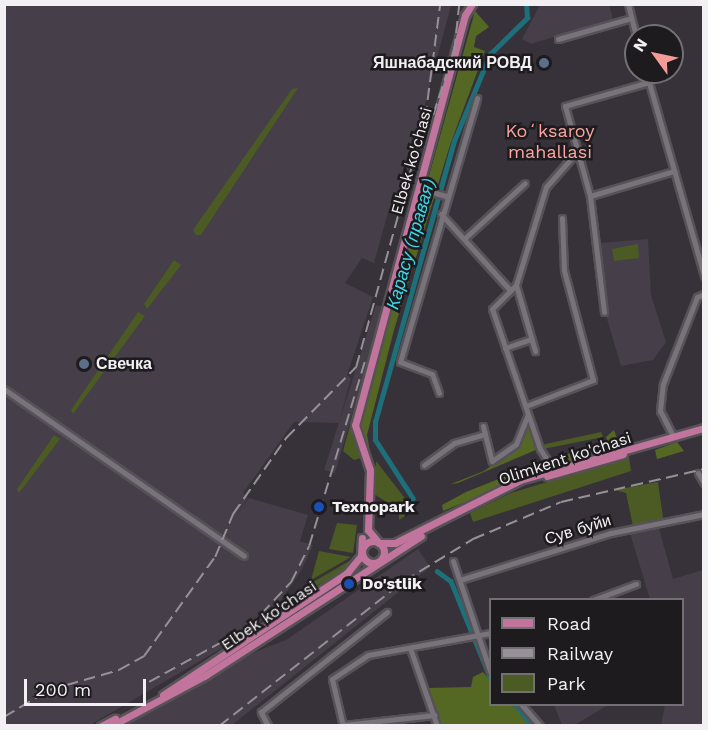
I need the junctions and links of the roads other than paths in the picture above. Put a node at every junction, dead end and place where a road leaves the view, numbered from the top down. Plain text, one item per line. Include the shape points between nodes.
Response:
1 (628, 4) edge
2 (469, 5) edge
3 (631, 18) junction
4 (633, 24) edge
5 (558, 39) dead end
6 (642, 84) edge
7 (650, 84) edge
8 (477, 98) dead end
9 (576, 153) junction
10 (674, 171) junction
11 (525, 183) dead end
12 (418, 188) junction
13 (441, 194) junction
14 (590, 196) junction
15 (441, 214) junction
16 (562, 218) dead end
17 (465, 238) junction
18 (704, 276) edge
19 (516, 285) junction
20 (510, 290) junction
21 (704, 294) edge
22 (604, 312) dead end
23 (531, 339) junction
24 (505, 348) junction
25 (535, 351) dead end
26 (4, 388) edge
27 (440, 393) dead end
28 (526, 406) junction
29 (529, 413) junction
30 (483, 426) dead end
31 (704, 431) edge
32 (485, 434) junction
33 (673, 436) junction
34 (424, 465) dead end
35 (553, 469) junction
36 (698, 473) dead end
37 (704, 483) edge
38 (369, 497) junction
39 (704, 514) edge
40 (362, 538) junction
41 (379, 543) junction
42 (362, 550) junction
43 (244, 556) dead end
44 (453, 561) dead end
45 (379, 562) junction
46 (353, 568) junction
47 (463, 579) junction
48 (636, 584) dead end
49 (598, 598) edge
50 (387, 612) dead end
51 (489, 633) edge
52 (476, 637) junction
53 (410, 648) junction
54 (489, 669) edge
55 (522, 706) edge
56 (434, 715) junction
57 (267, 725) edge
58 (343, 725) edge
59 (101, 726) edge
60 (111, 726) edge
61 (436, 726) edge
62 (540, 726) edge

1 - 3 street
2 - 12 main road, Elbek ko'chasi
3 - 4 street
3 - 5 street
6 - 9 street via 566,105
7 - 10 street
8 - 13 street
9 - 14 street
9 - 19 street via 546,187
10 - 14 street
10 - 18 street
11 - 17 street
12 - 13 street
12 - 38 main road, Elbek ko'chasi via 355,425 370,470
13 - 15 street
14 - 22 street
15 - 17 street
15 - 27 street via 400,362 432,374
16 - 28 street via 564,270 592,380
17 - 20 street
19 - 20 street
19 - 23 street
20 - 24 street via 492,309
21 - 33 street via 697,297 663,384 660,411
23 - 24 street
23 - 25 street
24 - 28 street
26 - 43 street
28 - 29 street
29 - 32 street via 516,444 492,461
29 - 35 street
30 - 32 street
31 - 33 main road, Olimkent ko'chasi
31 - 45 main road, Olimkent ko'chasi via 522,484
32 - 34 street via 454,443
33 - 35 main road, Olimkent ko'chasi
35 - 41 main road, Olimkent ko'chasi via 483,496 402,540
36 - 37 street
38 - 40 main road, Elbek ko'chasi
38 - 41 main road, Elbek ko'chasi via 367,526
39 - 47 street, Сув буйи via 611,533
40 - 42 main road, Elbek ko'chasi
40 - 46 main road, Elbek ko'chasi
41 - 42 main road via 369,542
41 - 45 main road via 384,552
42 - 45 main road via 368,562
42 - 46 main road, Elbek ko'chasi
44 - 47 street
45 - 60 main road, Elbek ko'chasi via 206,675
46 - 59 main road, Elbek ko'chasi via 204,670
47 - 52 street
48 - 49 street
50 - 57 street via 261,712
51 - 52 street
52 - 53 street
52 - 54 street
53 - 56 street
53 - 58 street via 368,655 332,679
55 - 62 street
56 - 58 street
56 - 61 street

